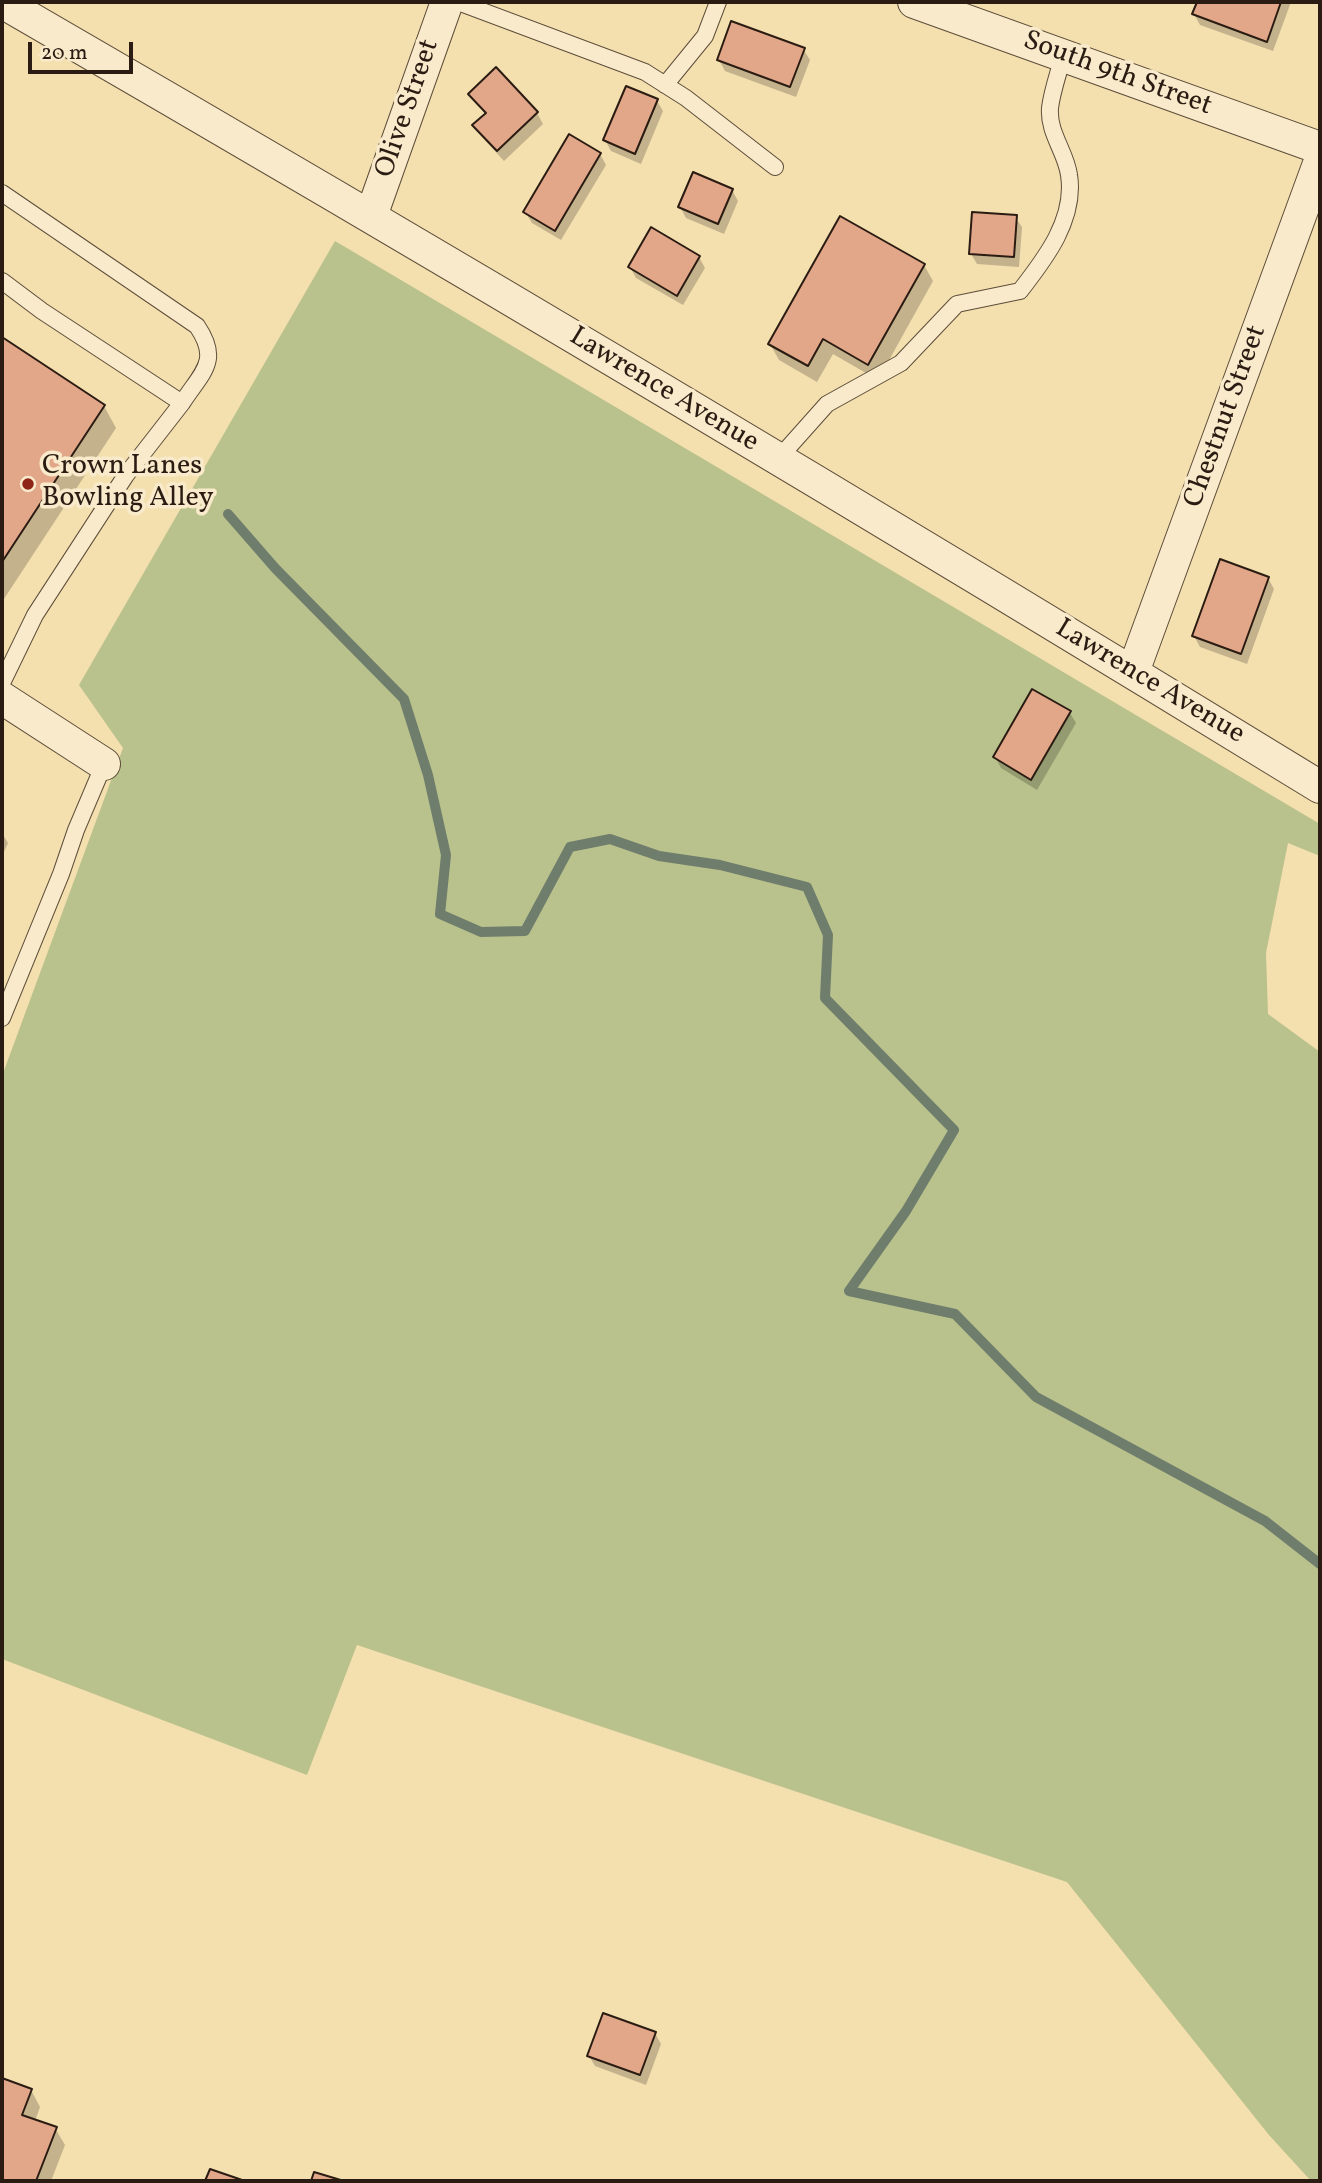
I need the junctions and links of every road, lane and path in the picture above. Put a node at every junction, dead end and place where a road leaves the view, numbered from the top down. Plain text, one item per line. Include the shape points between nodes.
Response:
1 (2, 2) edge
2 (447, 2) edge
3 (458, 2) edge
4 (718, 2) edge
5 (914, 2) edge
6 (1063, 55) junction
7 (665, 85) junction
8 (1320, 148) edge
9 (1320, 161) edge
10 (775, 167) dead end
11 (2, 193) edge
12 (371, 216) junction
13 (2, 281) edge
14 (182, 402) junction
15 (778, 459) junction
16 (1133, 672) junction
17 (2, 682) edge
18 (2, 698) edge
19 (104, 764) joint
20 (1320, 787) edge
21 (2, 1018) edge

1 - 12 street, Lawrence Avenue
2 - 12 street, Olive Street
3 - 7 lane via 645,72
4 - 7 lane via 705,36
5 - 6 street, South 9th Street
6 - 8 street, South 9th Street
6 - 15 lane via 1050,109 1052,131 1069,175 1068,208 1051,250 1020,291 957,304 901,363 827,404
7 - 10 lane
9 - 16 street, Chestnut Street
11 - 14 lane via 197,326 208,342 210,356
12 - 15 street, Lawrence Avenue
13 - 14 lane
14 - 17 lane via 126,475 43,604
15 - 16 street, Lawrence Avenue
16 - 20 street, Lawrence Avenue
18 - 19 street
19 - 21 lane

